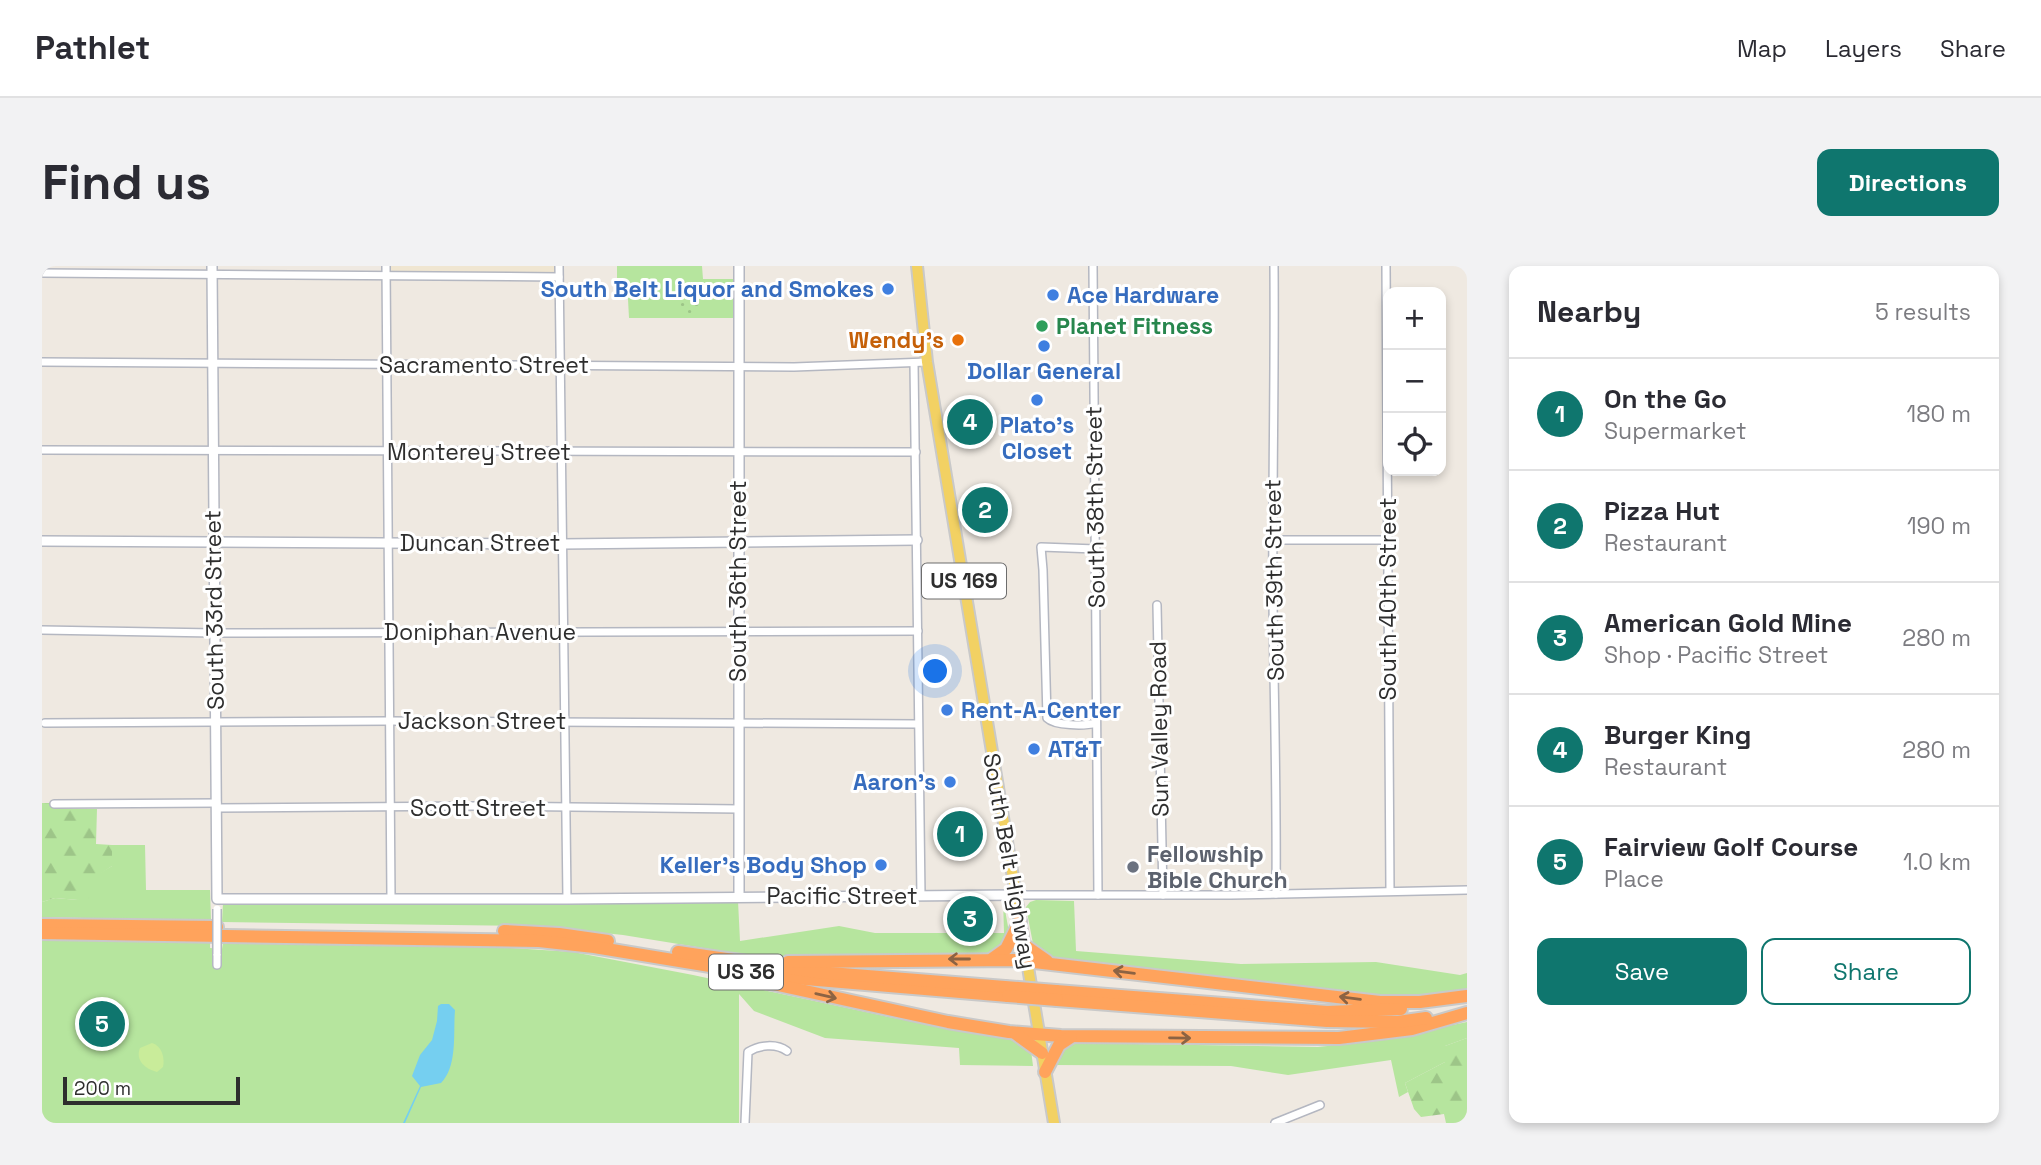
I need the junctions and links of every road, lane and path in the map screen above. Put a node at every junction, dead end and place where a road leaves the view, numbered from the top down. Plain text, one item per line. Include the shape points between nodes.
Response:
1 (386, 266) edge
2 (559, 266) edge
3 (739, 266) edge
4 (917, 266) edge
5 (1093, 266) edge
6 (1274, 266) edge
7 (1386, 266) edge
8 (212, 271) edge
9 (42, 273) edge
10 (386, 276) junction
11 (559, 277) junction
12 (42, 362) edge
13 (927, 362) junction
14 (212, 363) junction
15 (914, 363) junction
16 (387, 365) junction
17 (561, 365) junction
18 (741, 366) junction
19 (42, 450) edge
20 (212, 452) junction
21 (387, 452) junction
22 (562, 452) junction
23 (916, 452) junction
24 (738, 453) junction
25 (918, 540) junction
26 (1273, 540) junction
27 (1387, 540) junction
28 (42, 541) edge
29 (214, 541) junction
30 (387, 542) junction
31 (739, 542) junction
32 (562, 544) junction
33 (1096, 549) junction
34 (1157, 605) dead end
35 (42, 630) edge
36 (918, 631) junction
37 (388, 632) junction
38 (563, 632) junction
39 (215, 633) junction
40 (739, 633) junction
41 (216, 721) junction
42 (389, 721) junction
43 (565, 722) junction
44 (738, 722) junction
45 (45, 723) dead end
46 (1096, 723) junction
47 (918, 724) junction
48 (54, 804) dead end
49 (217, 805) junction
50 (391, 807) junction
51 (566, 808) junction
52 (739, 809) junction
53 (1467, 890) edge
54 (1390, 891) junction
55 (1276, 894) junction
56 (1016, 895) junction
57 (1098, 895) junction
58 (1163, 895) junction
59 (921, 896) junction
60 (739, 897) junction
61 (391, 898) junction
62 (567, 899) junction
63 (217, 904) junction
64 (1020, 921) junction
65 (42, 925) edge
66 (42, 933) edge
67 (1024, 945) junction
68 (991, 959) junction
69 (721, 960) junction
70 (1027, 961) junction
71 (689, 963) junction
72 (1050, 963) junction
73 (217, 965) dead end
74 (1006, 991) junction
75 (1056, 995) junction
76 (1467, 996) edge
77 (1467, 1012) edge
78 (1009, 1032) junction
79 (1039, 1034) junction
80 (1073, 1037) junction
81 (787, 1051) dead end
82 (1042, 1053) junction
83 (1045, 1072) junction
84 (1320, 1105) dead end
85 (745, 1123) edge
86 (1054, 1123) edge
87 (1275, 1123) edge

1 - 10 street
2 - 11 street
3 - 18 street, South 36th Street
4 - 13 main road, South Belt Highway / US 169
5 - 33 street, South 38th Street
6 - 26 street, South 39th Street
7 - 27 street, South 40th Street
8 - 9 street
8 - 10 street
8 - 14 street, South 33rd Street
10 - 11 street
10 - 16 street
11 - 17 street
12 - 14 street, Sacramento Street
13 - 15 street, Sacramento Street
13 - 56 main road, South Belt Highway / US 169
14 - 16 street, Sacramento Street
14 - 20 street, South 33rd Street
15 - 18 street, Sacramento Street
15 - 23 street
16 - 17 street, Sacramento Street
16 - 21 street
17 - 18 street, Sacramento Street
17 - 22 street
18 - 24 street, South 36th Street
19 - 20 street, Monterey Street
20 - 21 street, Monterey Street
20 - 29 street, South 33rd Street
21 - 22 street, Monterey Street
21 - 30 street
22 - 24 street, Monterey Street
22 - 32 street
23 - 24 street, Monterey Street
23 - 25 street
24 - 31 street, South 36th Street
25 - 31 street, Duncan Street
25 - 36 street
26 - 27 street
26 - 55 street, South 39th Street
27 - 54 street, South 40th Street
28 - 29 street, Duncan Street
29 - 30 street, Duncan Street
29 - 39 street, South 33rd Street
30 - 32 street, Duncan Street
30 - 37 street
31 - 32 street, Duncan Street
31 - 40 street, South 36th Street
32 - 38 street
33 - 46 street, South 38th Street
33 - 46 street via 1041,547 1047,718 1050,722
34 - 58 street, Sun Valley Road
35 - 39 street, Doniphan Avenue
36 - 40 street, Doniphan Avenue
36 - 47 street
37 - 38 street, Doniphan Avenue
37 - 39 street, Doniphan Avenue
37 - 42 street
38 - 40 street, Doniphan Avenue
38 - 43 street
39 - 41 street, South 33rd Street
40 - 44 street, South 36th Street
41 - 42 street, Jackson Street
41 - 45 street, Jackson Street
41 - 49 street, South 33rd Street
42 - 43 street, Jackson Street
42 - 50 street
43 - 44 street, Jackson Street
43 - 51 street
44 - 47 street, Jackson Street
44 - 52 street, South 36th Street
46 - 57 street, South 38th Street
47 - 59 street
48 - 49 street, Scott Street
49 - 50 street, Scott Street
49 - 63 street, South 33rd Street
50 - 51 street, Scott Street
50 - 61 street
51 - 52 street, Scott Street
51 - 62 street
52 - 60 street, South 36th Street
53 - 54 street, Pacific Street
54 - 55 street, Pacific Street
55 - 58 street, Pacific Street
56 - 57 street, Pacific Street
56 - 59 street, Pacific Street
56 - 64 main road, South Belt Highway / US 169
57 - 58 street, Pacific Street
59 - 60 street, Pacific Street
60 - 62 street, Pacific Street
61 - 62 street, Pacific Street
61 - 63 street, Pacific Street
63 - 73 street, South 33rd Street, bridge
64 - 67 main road, South Belt Highway / US 169
64 - 68 highway via 1006,948
65 - 69 highway, US 36 via 522,932 591,938
66 - 71 highway, US 36 via 520,940
67 - 70 main road, South Belt Highway / US 169
67 - 72 highway
68 -> 69 highway
68 - 70 highway
69 - 74 highway, US 36
70 - 72 highway
70 - 79 main road, South Belt Highway / US 169
71 - 74 highway, US 36 via 817,981
71 -> 78 highway via 898,1013
76 -> 72 highway via 1380,1002
74 - 75 highway, US 36, bridge
75 - 76 highway, US 36 via 1349,1012 1420,1007
75 - 77 highway, US 36 via 1349,1022
80 -> 77 highway via 1339,1038 1412,1029
78 - 79 highway
78 - 82 highway
79 - 80 highway
79 - 82 main road, South Belt Highway / US 169
80 - 83 highway via 1059,1045
81 - 85 street via 776,1046 748,1052
82 - 83 main road, South Belt Highway / US 169
83 - 86 main road, South Belt Highway / US 169
84 - 87 street

